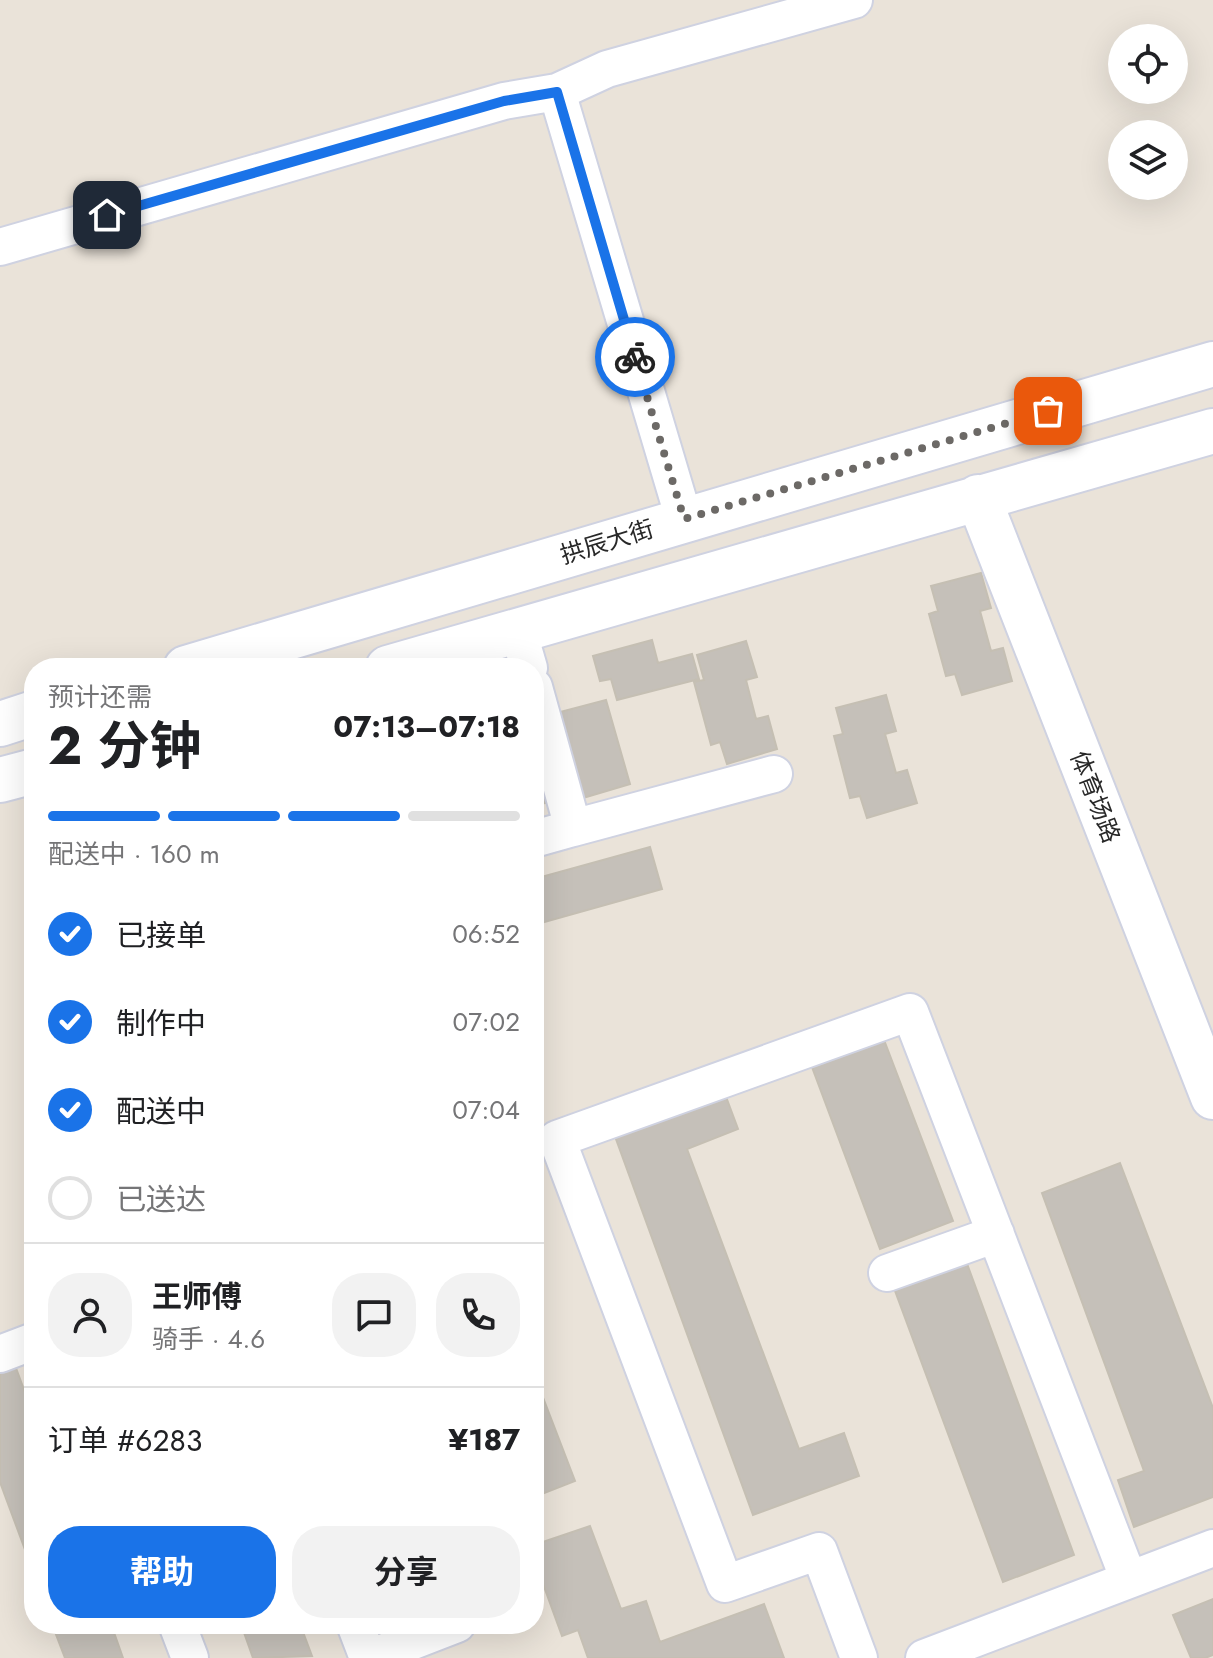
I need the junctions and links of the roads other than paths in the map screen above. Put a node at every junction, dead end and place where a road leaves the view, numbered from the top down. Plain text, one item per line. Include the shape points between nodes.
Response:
1 (854, 0) edge
2 (557, 92) junction
3 (0, 247) edge
4 (1213, 364) edge
5 (1213, 431) edge
6 (978, 497) junction
7 (684, 519) junction
8 (523, 649) edge
9 (219, 658) edge
10 (459, 658) edge
11 (24, 716) edge
12 (544, 723) edge
13 (0, 724) edge
14 (24, 774) edge
15 (774, 774) dead end
16 (0, 780) edge
17 (573, 828) junction
18 (544, 836) edge
19 (1213, 1097) edge
20 (996, 1234) junction
21 (887, 1273) dead end
22 (24, 1345) edge
23 (0, 1354) edge
24 (1213, 1548) edge
25 (1129, 1580) junction
26 (181, 1634) edge
27 (359, 1634) edge
28 (431, 1634) edge
29 (190, 1658) edge
30 (368, 1658) edge
31 (859, 1658) edge
32 (924, 1658) edge

1 - 2 street via 607,69
2 - 3 street via 504,101
2 - 7 street
4 - 7 street, 拱辰大街
5 - 6 street
6 - 8 street
6 - 19 street, 体育场路
7 - 9 street, 拱辰大街
8 - 10 street
11 - 13 street
12 - 17 street
14 - 16 street
15 - 17 street
17 - 18 street
20 - 21 street
20 - 25 street
20 - 31 street via 910,1012 557,1139 725,1584 819,1551
22 - 23 street
24 - 25 street
25 - 32 street
26 - 29 street
27 - 30 street
28 - 30 street

